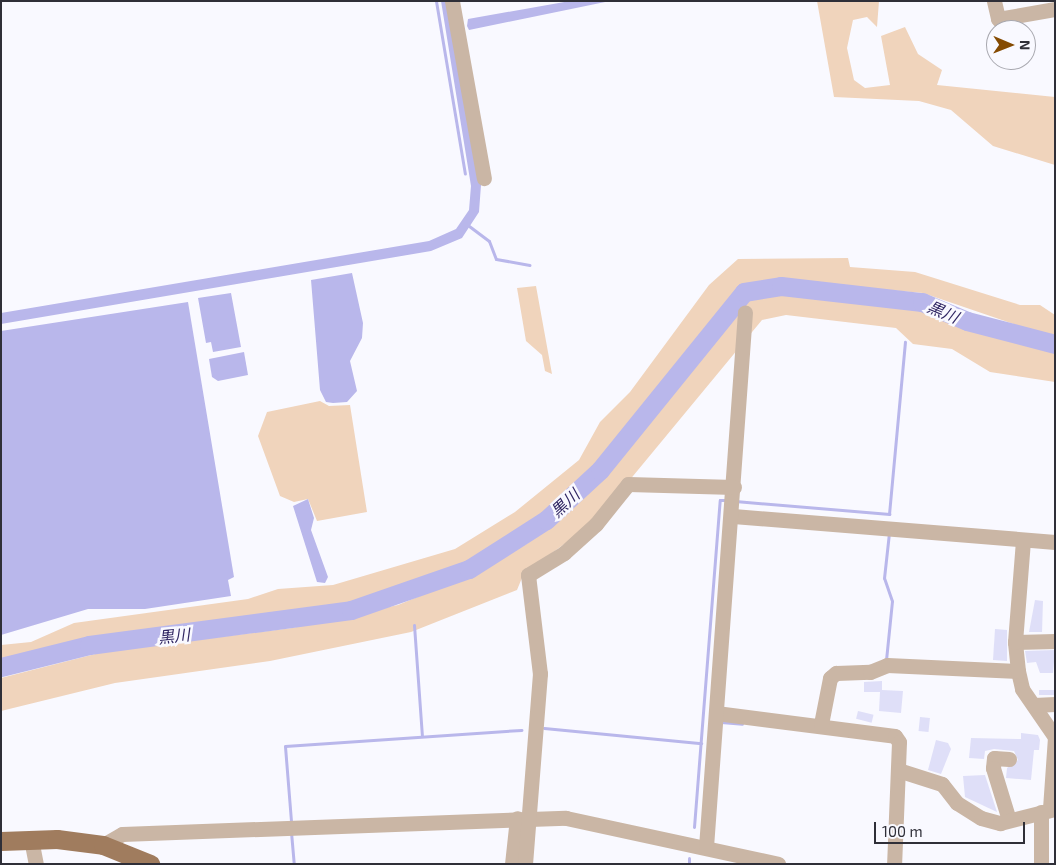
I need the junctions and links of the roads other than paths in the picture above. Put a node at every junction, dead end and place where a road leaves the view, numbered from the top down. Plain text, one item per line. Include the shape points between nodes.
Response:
1 (452, 1) edge
2 (994, 1) edge
3 (1055, 9) edge
4 (484, 178) dead end
5 (746, 312) dead end
6 (733, 501) junction
7 (1023, 540) junction
8 (1055, 542) edge
9 (1055, 641) edge
10 (1015, 642) junction
11 (1018, 671) junction
12 (1055, 704) edge
13 (1034, 705) junction
14 (716, 713) junction
15 (821, 724) junction
16 (1009, 759) dead end
17 (898, 770) junction
18 (1049, 810) edge
19 (523, 818) junction
20 (1009, 820) junction
21 (31, 839) junction
22 (1, 841) edge
23 (103, 845) junction
24 (697, 845) junction
25 (36, 864) edge
26 (150, 864) edge
27 (512, 864) edge
28 (525, 864) edge
29 (778, 864) edge
30 (894, 864) edge
31 (1041, 864) edge

1 - 4 street
2 - 3 street via 998,19
5 - 6 street
6 - 7 street
6 - 14 street
6 - 19 street via 628,484 596,524 564,553 528,575 540,674
7 - 8 street
7 - 10 street
9 - 10 street
10 - 11 street
11 - 13 street via 1022,689
11 - 15 street via 887,665 870,672 836,673 830,678
12 - 13 street
13 - 18 street via 1054,738
14 - 15 street
14 - 24 street
15 - 17 street via 895,736 900,742
16 - 20 street via 994,758 993,768
17 - 20 street via 942,784 957,803 981,818
17 - 30 street
18 - 20 street
18 - 31 street
19 - 23 street via 122,834
19 - 24 street via 593,822
19 - 27 street
19 - 28 street
21 - 22 main road
21 - 23 main road
21 - 25 street
23 - 26 main road
24 - 29 street

